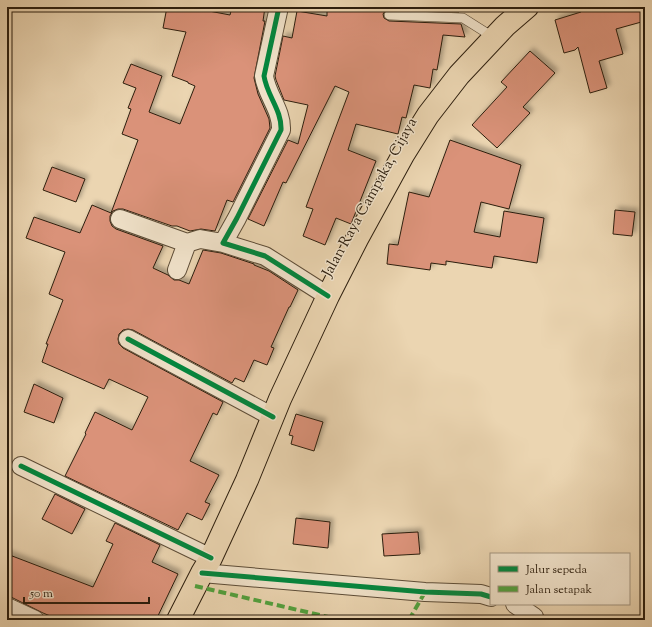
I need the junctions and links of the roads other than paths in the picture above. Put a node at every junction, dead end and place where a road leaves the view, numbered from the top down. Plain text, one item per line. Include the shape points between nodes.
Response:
1 (279, 7) edge
2 (527, 7) edge
3 (389, 15) dead end
4 (493, 37) junction
5 (120, 219) dead end
6 (187, 243) junction
7 (222, 243) junction
8 (176, 270) dead end
9 (328, 296) junction
10 (128, 339) dead end
11 (273, 417) junction
12 (20, 466) dead end
13 (206, 566) junction
14 (490, 597) edge
15 (516, 605) edge
16 (7, 607) edge
17 (35, 620) edge
18 (178, 620) edge
19 (536, 620) edge

1 - 7 street via 264,76 266,87 279,114 281,130
2 - 4 main road, Jalan Raya Campaka, Cijaya
3 - 4 lane via 463,18
4 - 9 main road, Jalan Raya Campaka, Cijaya via 428,115 403,154
5 - 6 street
6 - 7 street via 200,239
6 - 8 street
7 - 9 street via 265,256
9 - 11 main road, Jalan Raya Campaka, Cijaya
10 - 11 street
11 - 13 main road, Jalan Raya Campaka, Cijaya via 247,480
12 - 13 street
13 - 14 street via 425,592 481,594
13 - 18 main road, Jalan Raya Campaka, Cijaya
15 - 19 street
16 - 17 street

